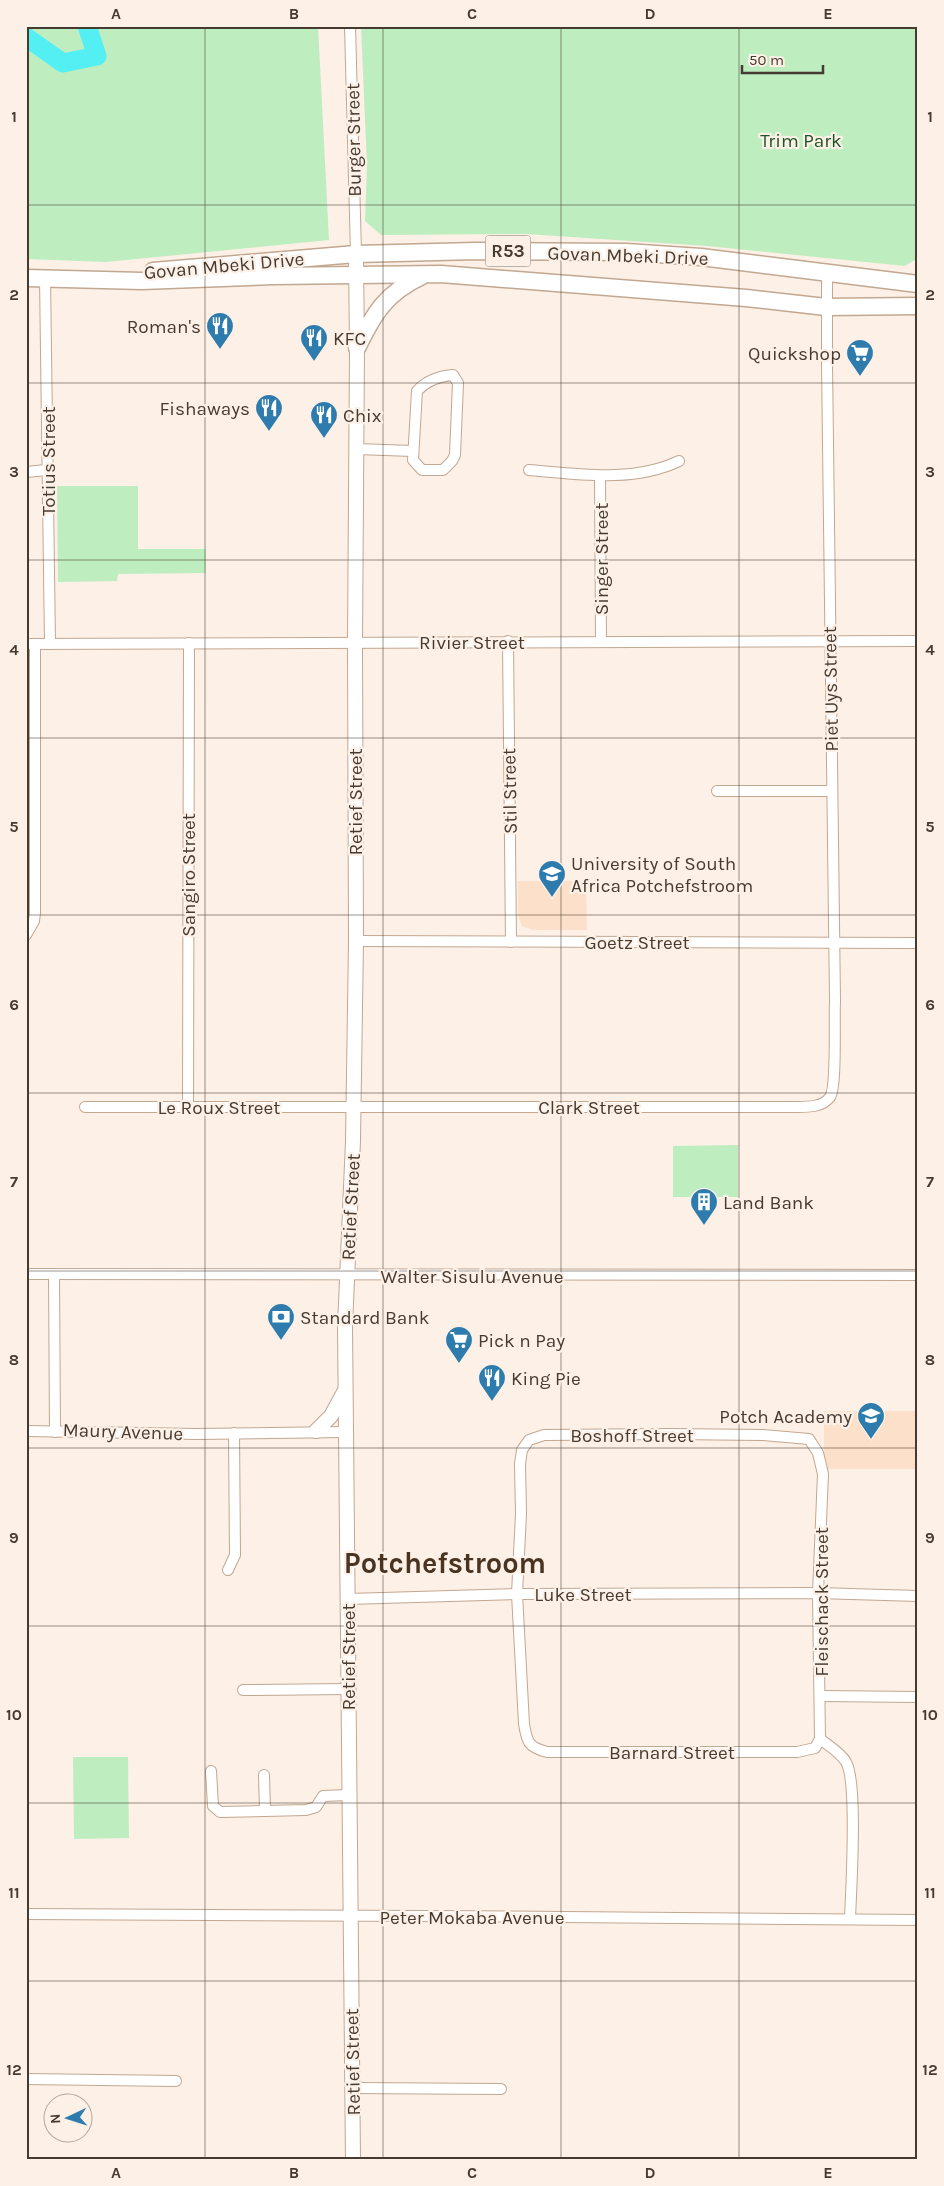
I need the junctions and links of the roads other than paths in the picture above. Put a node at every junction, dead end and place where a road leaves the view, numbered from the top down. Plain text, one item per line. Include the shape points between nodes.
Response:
1 (350, 26) edge
2 (356, 254) junction
3 (827, 272) junction
4 (426, 274) junction
5 (356, 275) junction
6 (26, 278) edge
7 (45, 278) junction
8 (99, 279) junction
9 (918, 284) edge
10 (918, 306) edge
11 (826, 307) junction
12 (358, 348) junction
13 (356, 449) junction
14 (413, 451) junction
15 (679, 462) dead end
16 (47, 470) junction
17 (529, 470) dead end
18 (26, 472) edge
19 (600, 476) junction
20 (508, 641) junction
21 (918, 641) edge
22 (601, 642) junction
23 (830, 642) junction
24 (188, 643) junction
25 (355, 643) junction
26 (30, 644) edge
27 (50, 644) junction
28 (717, 791) dead end
29 (832, 791) junction
30 (26, 935) edge
31 (356, 941) junction
32 (511, 942) junction
33 (834, 942) junction
34 (918, 943) edge
35 (824, 1102) joint
36 (85, 1106) dead end
37 (188, 1107) junction
38 (353, 1108) junction
39 (26, 1274) edge
40 (54, 1274) junction
41 (918, 1275) edge
42 (346, 1276) junction
43 (345, 1390) junction
44 (316, 1431) junction
45 (26, 1432) edge
46 (55, 1432) junction
47 (345, 1432) junction
48 (234, 1433) junction
49 (809, 1439) joint
50 (228, 1570) dead end
51 (818, 1593) junction
52 (517, 1594) junction
53 (918, 1596) edge
54 (348, 1599) junction
55 (348, 1689) junction
56 (242, 1690) dead end
57 (821, 1696) junction
58 (918, 1697) edge
59 (820, 1739) junction
60 (211, 1771) dead end
61 (264, 1775) dead end
62 (348, 1795) junction
63 (265, 1811) junction
64 (26, 1914) edge
65 (350, 1917) junction
66 (850, 1919) junction
67 (918, 1920) edge
68 (26, 2079) edge
69 (176, 2081) dead end
70 (352, 2088) junction
71 (501, 2089) dead end
72 (353, 2160) edge

1 - 2 street, Burger Street
2 - 3 main road, Govan Mbeki Drive / R53 via 626,252
2 - 5 street, Retief Street
2 - 8 main road, Govan Mbeki Drive / R53 via 143,272
3 - 9 main road, Govan Mbeki Drive / R53
3 - 11 street, Piet Uys Street
4 - 5 main road, Govan Mbeki Drive / R53
4 - 11 main road, Govan Mbeki Drive / R53 via 583,284
4 - 12 main road via 407,283 388,298 370,322
5 - 8 main road, Govan Mbeki Drive / R53 via 142,282
5 - 12 street, Retief Street
6 - 7 main road, Govan Mbeki Drive / R53
7 - 8 main road, Govan Mbeki Drive / R53
7 - 16 street, Totius Street
10 - 11 main road, Govan Mbeki Drive / R53
11 - 23 street, Piet Uys Street
12 - 13 street, Retief Street
13 - 14 street
13 - 25 street, Retief Street
14 - 14 street via 417,391 428,382 454,375 458,383 452,461 443,470 422,470 415,465
15 - 19 street, Singer Street via 651,471
16 - 18 street
16 - 27 street, Totius Street
17 - 19 street, Singer Street
19 - 22 street, Singer Street
20 - 22 street, Rivier Street
20 - 25 street, Rivier Street
20 - 32 street, Stil Street
21 - 23 street, Rivier Street
22 - 23 street, Rivier Street
23 - 29 street, Piet Uys Street
24 - 25 street, Rivier Street
24 - 27 street, Rivier Street
24 - 37 street, Sangiro Street
25 - 31 street, Retief Street
26 - 27 street, Rivier Street
26 - 30 street via 35,913
28 - 29 street
29 - 33 street, Piet Uys Street
31 - 32 street, Goetz Street
31 - 38 street, Retief Street
32 - 33 street, Goetz Street
33 - 34 street, Goetz Street
33 - 35 street, Piet Uys Street via 834,1083 831,1097
35 - 38 street, Clark Street via 798,1107
36 - 37 street, Le Roux Street
37 - 38 street, Le Roux Street
38 - 42 street, Retief Street
39 - 40 street, Walter Sisulu Avenue
40 - 42 street, Walter Sisulu Avenue
40 - 46 street, Maury Avenue
41 - 42 street, Walter Sisulu Avenue
42 - 43 street, Retief Street
43 - 44 street via 331,1416
43 - 47 street, Retief Street
44 - 47 street, Maury Avenue
44 - 48 street, Maury Avenue
45 - 46 street
46 - 48 street, Maury Avenue
47 - 54 street, Retief Street
48 - 50 street via 235,1554
49 - 51 street, Fleischack Street via 818,1453 823,1474
49 - 52 street, Boshoff Street via 763,1435 544,1435 529,1440 522,1450
51 - 52 street, Luke Street
51 - 53 street, Luke Street
51 - 57 street, Fleischack Street
52 - 54 street, Luke Street
52 - 59 street, Barnard Street via 526,1736 532,1747 546,1752 797,1752 815,1748
54 - 55 street, Retief Street
55 - 56 street
55 - 62 street, Retief Street
57 - 58 street
57 - 59 street, Fleischack Street
59 - 66 street via 847,1763 849,1774 852,1803
60 - 63 street via 215,1810
61 - 63 street
62 - 63 street via 324,1796 312,1809
62 - 65 street, Retief Street
64 - 65 street, Peter Mokaba Avenue
65 - 66 street, Peter Mokaba Avenue
65 - 70 street, Retief Street
66 - 67 street, Peter Mokaba Avenue
68 - 69 street
70 - 71 street
70 - 72 street, Retief Street

